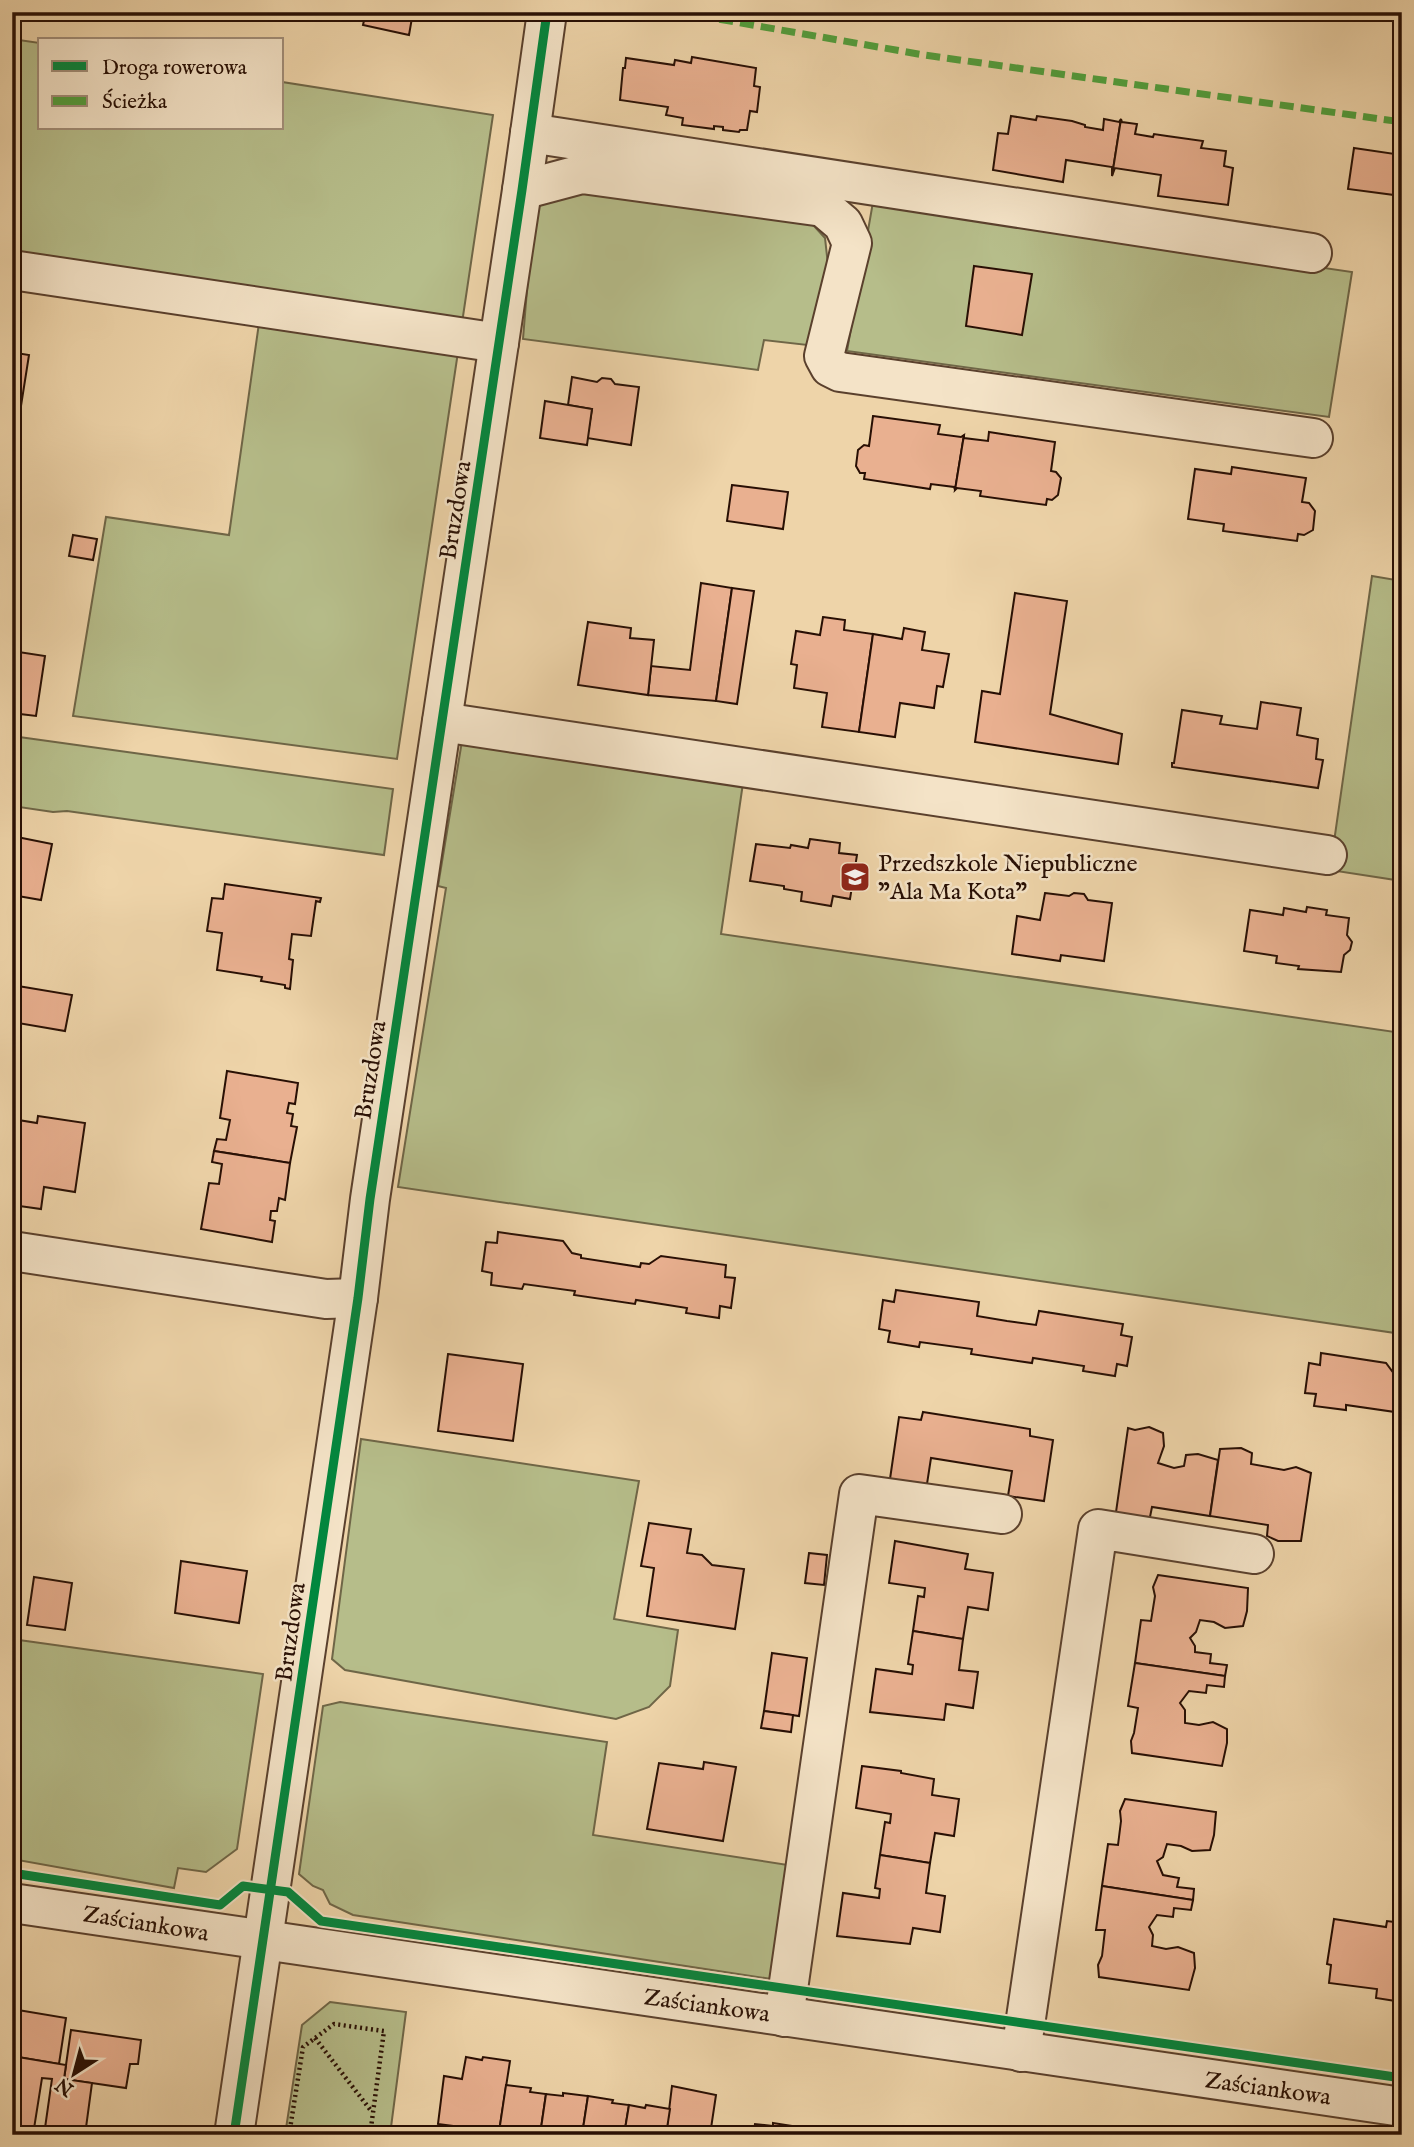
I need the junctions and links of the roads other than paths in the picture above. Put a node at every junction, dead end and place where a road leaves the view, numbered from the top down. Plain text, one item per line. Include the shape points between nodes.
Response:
1 (547, 12) edge
2 (530, 133) junction
3 (522, 190) junction
4 (1312, 253) dead end
5 (12, 270) edge
6 (499, 343) junction
7 (1313, 438) dead end
8 (442, 722) junction
9 (1327, 855) dead end
10 (12, 1251) edge
11 (358, 1298) junction
12 (1002, 1514) dead end
13 (1254, 1554) dead end
14 (12, 1903) edge
15 (264, 1941) junction
16 (784, 2017) junction
17 (1021, 2052) junction
18 (1402, 2107) edge
19 (234, 2135) edge

1 - 2 street, Bruzdowa
2 - 3 street, Bruzdowa
2 - 4 street
3 - 6 street, Bruzdowa
3 - 7 street via 582,174 823,207 843,223 852,243 824,356 830,367 840,372
5 - 6 street
6 - 8 street, Bruzdowa
8 - 9 street
8 - 11 street, Bruzdowa
10 - 11 street via 313,1297
11 - 15 street, Bruzdowa
12 - 16 street via 859,1494
13 - 17 street via 1098,1529
14 - 15 street, Zaściankowa
15 - 16 street, Zaściankowa
15 - 19 street, Bruzdowa
16 - 17 street, Zaściankowa
17 - 18 street, Zaściankowa

